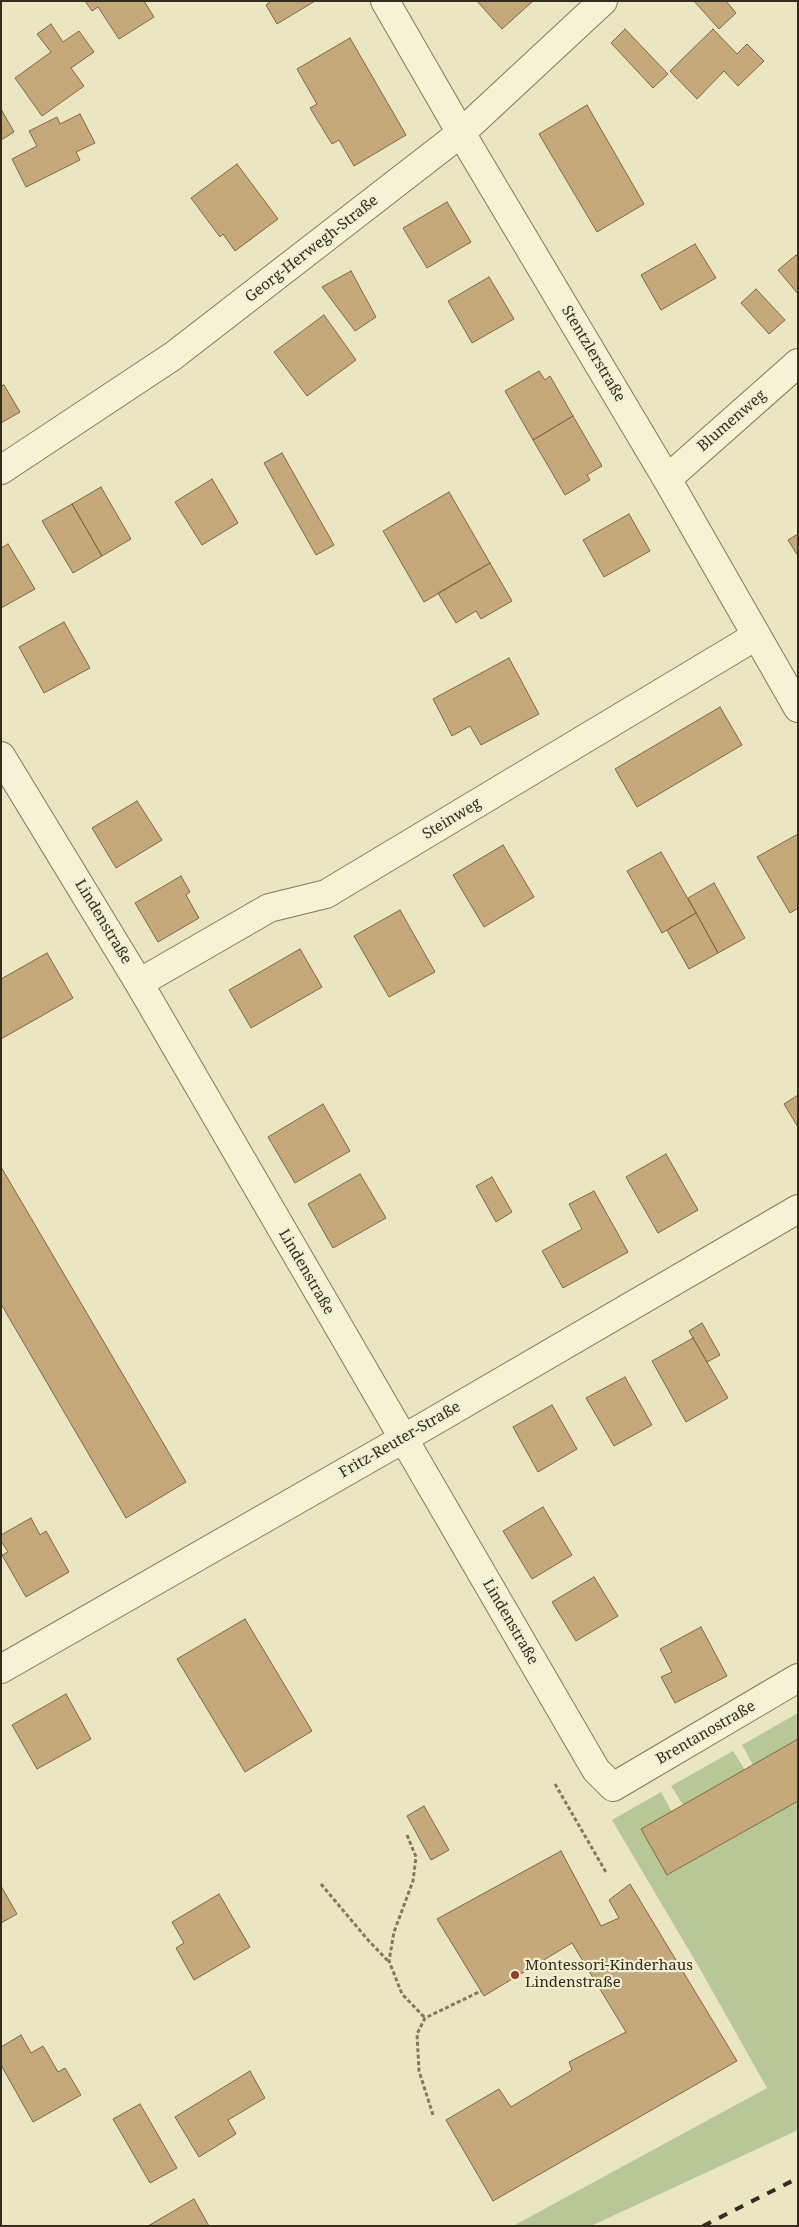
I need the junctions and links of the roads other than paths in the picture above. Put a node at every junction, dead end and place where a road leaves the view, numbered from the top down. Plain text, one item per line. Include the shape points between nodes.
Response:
1 (385, 1) edge
2 (603, 1) edge
3 (461, 133) junction
4 (798, 363) edge
5 (1, 470) edge
6 (667, 478) junction
7 (756, 636) junction
8 (798, 708) edge
9 (1, 756) edge
10 (139, 983) junction
11 (798, 1209) edge
12 (403, 1440) junction
13 (1, 1669) edge
14 (798, 1678) edge
15 (613, 1787) joint

1 - 3 street, Stentzlerstraße
2 - 3 street, Georg-Herwegh-Straße
3 - 5 street, Georg-Herwegh-Straße via 173,356
3 - 6 street, Stentzlerstraße
4 - 6 street, Blumenweg
6 - 7 street, Stentzlerstraße
7 - 8 street, Stentzlerstraße
7 - 10 street, Steinweg via 326,894 269,908
9 - 10 street, Lindenstraße
10 - 12 street, Lindenstraße
11 - 12 street, Fritz-Reuter-Straße
12 - 13 street, Fritz-Reuter-Straße
12 - 15 street, Lindenstraße via 596,1770
14 - 15 street, Brentanostraße

